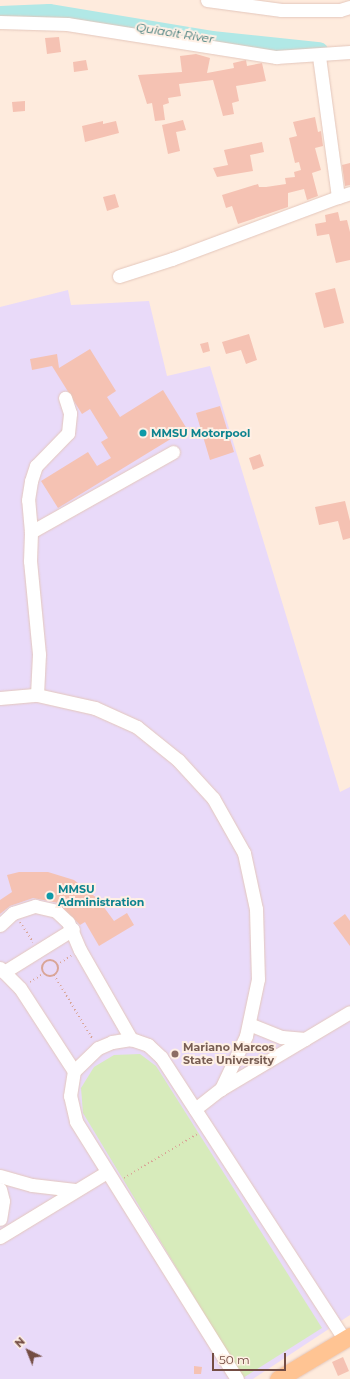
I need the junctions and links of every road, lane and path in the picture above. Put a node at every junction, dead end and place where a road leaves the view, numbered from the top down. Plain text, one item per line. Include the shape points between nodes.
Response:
1 (207, 0) edge
2 (350, 7) edge
3 (0, 22) edge
4 (350, 52) edge
5 (319, 56) junction
6 (344, 195) edge
7 (119, 276) dead end
8 (65, 398) dead end
9 (173, 452) dead end
10 (31, 532) junction
11 (37, 695) junction
12 (0, 698) edge
13 (13, 913) junction
14 (0, 925) edge
15 (73, 929) junction
16 (80, 950) junction
17 (42, 956) junction
18 (57, 965) junction
19 (2, 970) edge
20 (43, 974) junction
21 (54, 975) junction
22 (20, 988) junction
23 (350, 1012) edge
24 (249, 1024) junction
25 (131, 1039) junction
26 (305, 1039) junction
27 (98, 1048) junction
28 (74, 1071) junction
29 (221, 1089) junction
30 (195, 1109) junction
31 (207, 1128) junction
32 (107, 1172) junction
33 (0, 1176) edge
34 (114, 1184) junction
35 (0, 1189) edge
36 (75, 1190) junction
37 (0, 1219) edge
38 (0, 1237) edge
39 (347, 1337) edge
40 (281, 1378) edge
41 (237, 1379) edge

1 - 2 street via 281,10 340,10
3 - 5 street via 67,24 276,56
4 - 5 street
5 - 6 street
6 - 7 street
8 - 10 street via 70,413 68,432 36,466 31,481 28,500
9 - 10 street
10 - 11 street via 30,561 39,654
11 - 12 street
11 - 24 street via 95,708 137,727 178,760 213,798 244,853 256,909 258,979
13 - 14 street
13 - 15 street via 35,906 56,911
13 - 17 path
15 - 16 street
15 - 17 street
16 - 18 path
16 - 25 street
17 - 18 path
17 - 19 street
17 - 20 path
18 - 21 path
19 - 22 street
20 - 21 path
20 - 22 path
21 - 27 path
22 - 28 street
23 - 26 street
24 - 26 street via 282,1036
24 - 29 street
25 - 27 street via 112,1042
25 - 30 street via 148,1045 160,1057
26 - 29 street
27 - 28 street
28 - 32 street via 70,1096 76,1121
29 - 30 street
30 - 31 street
31 - 34 path
31 - 39 street
32 - 34 street
32 - 36 street
33 - 36 street via 32,1185
34 - 41 street
35 - 37 street
36 - 38 street
39 - 40 main road

